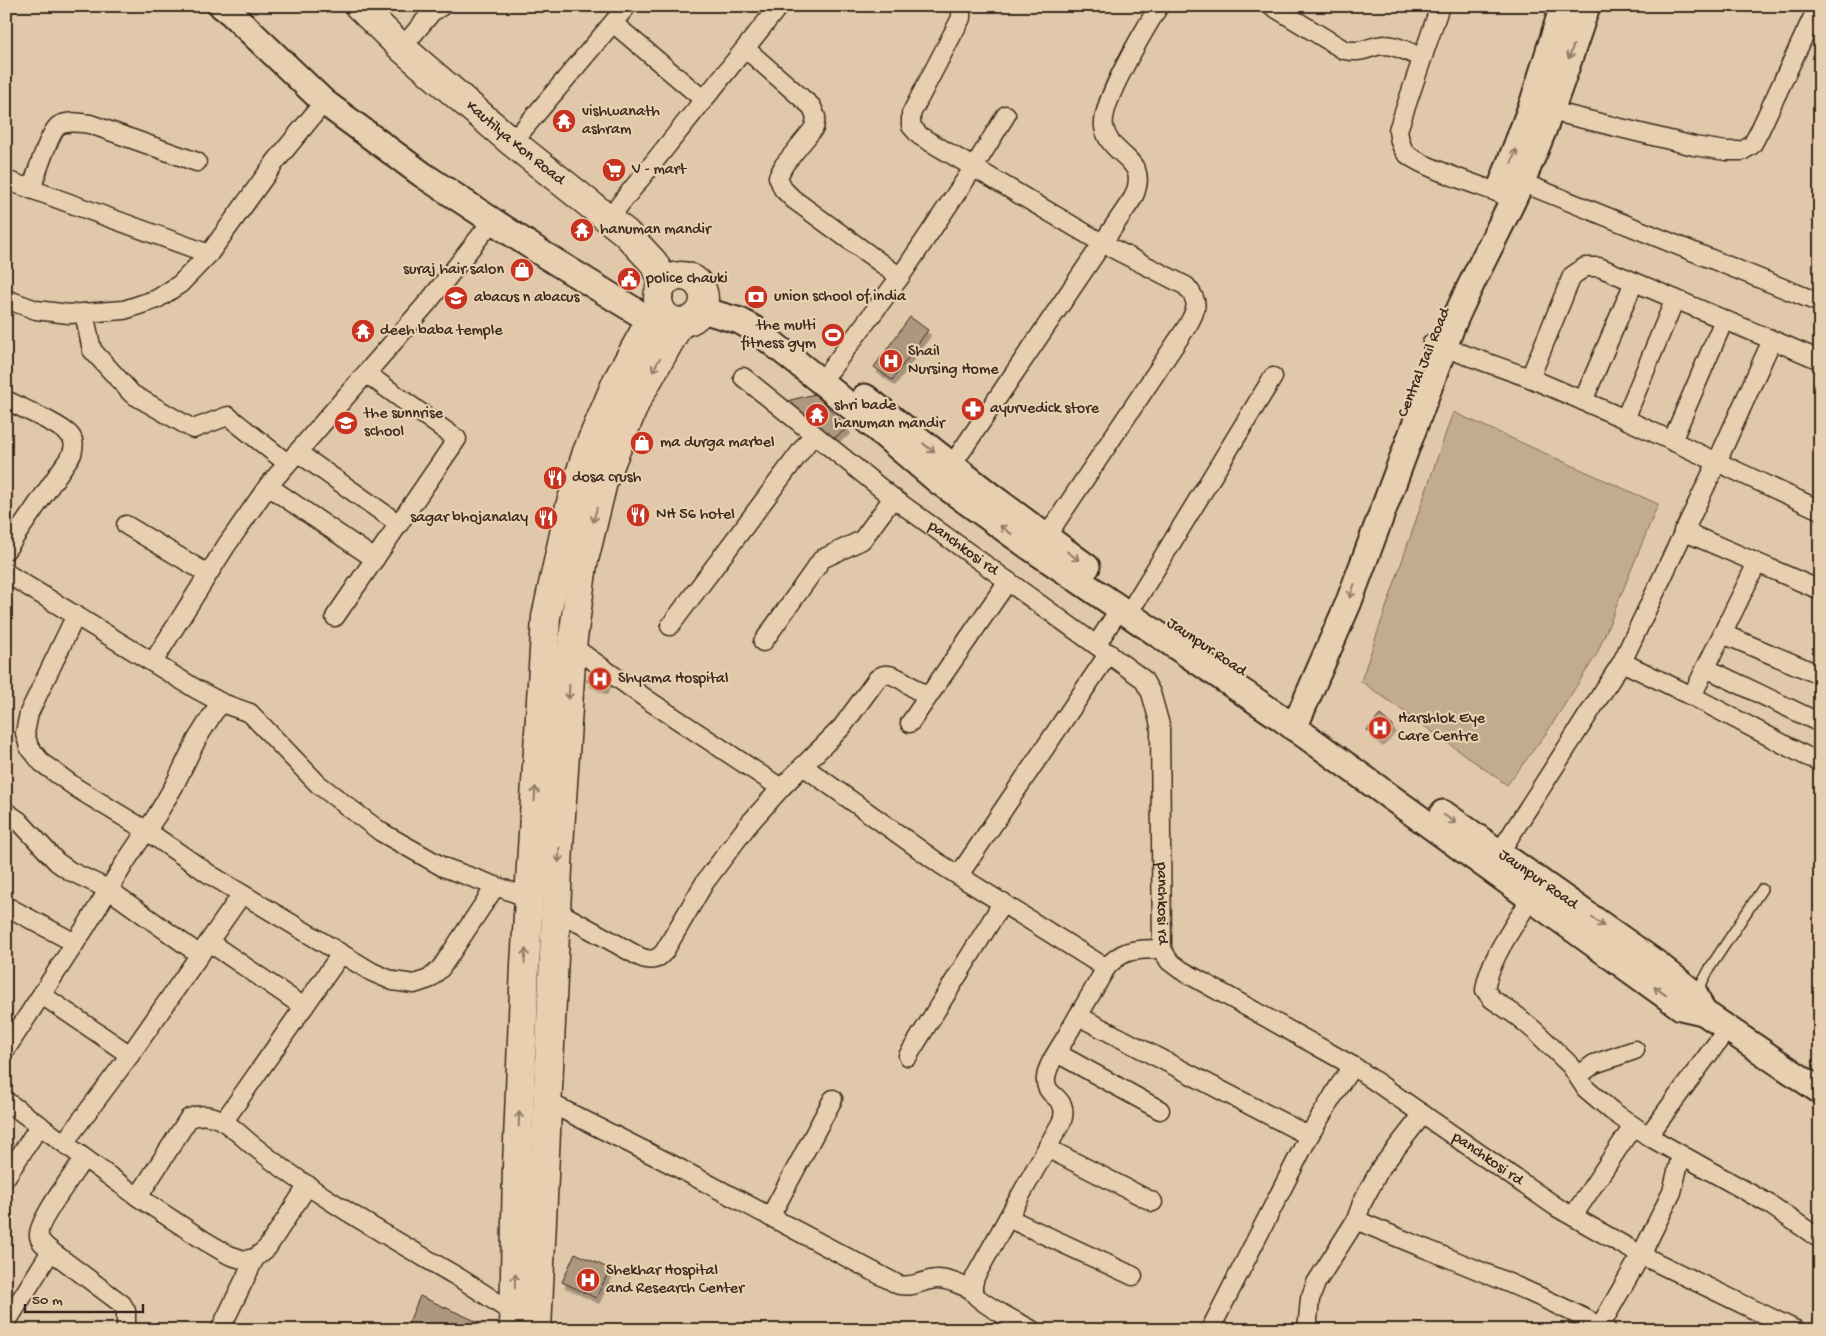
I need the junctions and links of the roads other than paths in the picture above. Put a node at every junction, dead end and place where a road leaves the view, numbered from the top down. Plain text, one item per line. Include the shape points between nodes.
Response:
1 (222, 6) edge
2 (359, 6) edge
3 (380, 6) edge
4 (442, 6) edge
5 (627, 6) edge
6 (779, 6) edge
7 (961, 6) edge
8 (1159, 6) edge
9 (1272, 6) edge
10 (1440, 6) edge
11 (1563, 6) edge
12 (1587, 6) edge
13 (1818, 6) edge
14 (613, 23) junction
15 (411, 37) junction
16 (746, 49) junction
17 (1422, 58) junction
18 (704, 100) junction
19 (324, 102) junction
20 (1550, 111) junction
21 (1006, 115) dead end
22 (521, 132) junction
23 (197, 162) dead end
24 (974, 167) junction
25 (6, 180) edge
26 (1521, 182) junction
27 (31, 189) junction
28 (1499, 193) junction
29 (613, 213) junction
30 (493, 220) junction
31 (1102, 243) junction
32 (209, 254) junction
33 (900, 277) junction
34 (1634, 282) junction
35 (664, 296) junction
36 (6, 299) edge
37 (1675, 299) junction
38 (1820, 303) edge
39 (695, 309) junction
40 (84, 313) junction
41 (1724, 320) junction
42 (1772, 340) junction
43 (1438, 345) junction
44 (1820, 360) edge
45 (367, 374) junction
46 (825, 375) junction
47 (743, 377) dead end
48 (1274, 377) dead end
49 (1530, 378) junction
50 (6, 400) edge
51 (1584, 401) junction
52 (1625, 419) junction
53 (813, 434) junction
54 (1672, 441) junction
55 (292, 457) junction
56 (1717, 462) junction
57 (952, 466) junction
58 (268, 486) junction
59 (893, 498) junction
60 (1820, 510) edge
61 (398, 524) junction
62 (126, 525) dead end
63 (1683, 531) junction
64 (1046, 536) junction
65 (6, 550) edge
66 (375, 559) junction
67 (1757, 564) junction
68 (6, 574) edge
69 (208, 574) junction
70 (1008, 581) junction
71 (1820, 590) edge
72 (1128, 605) junction
73 (76, 615) junction
74 (335, 616) dead end
75 (670, 626) dead end
76 (1723, 634) junction
77 (763, 642) dead end
78 (572, 646) junction
79 (1103, 649) junction
80 (153, 662) junction
81 (1622, 662) junction
82 (1706, 668) junction
83 (1820, 675) edge
84 (1692, 696) junction
85 (927, 698) junction
86 (222, 703) junction
87 (1291, 715) junction
88 (910, 723) dead end
89 (1820, 723) edge
90 (1820, 758) edge
91 (804, 766) junction
92 (782, 788) junction
93 (6, 812) edge
94 (147, 831) junction
95 (1495, 861) junction
96 (959, 875) junction
97 (495, 886) junction
98 (108, 889) junction
99 (1762, 889) dead end
100 (242, 894) junction
101 (529, 898) junction
102 (1531, 898) junction
103 (1003, 902) junction
104 (6, 906) edge
105 (557, 911) junction
106 (75, 943) junction
107 (204, 949) junction
108 (1162, 949) junction
109 (341, 954) junction
110 (1106, 968) junction
111 (42, 994) junction
112 (1699, 1003) junction
113 (304, 1007) junction
114 (1078, 1016) junction
115 (1728, 1028) junction
116 (6, 1049) edge
117 (1635, 1050) dead end
118 (1056, 1053) junction
119 (130, 1055) junction
120 (908, 1056) dead end
121 (1353, 1066) junction
122 (1578, 1076) junction
123 (1820, 1091) edge
124 (833, 1098) dead end
125 (6, 1101) edge
126 (548, 1102) junction
127 (1160, 1110) dead end
128 (1423, 1114) junction
129 (224, 1121) junction
130 (40, 1125) junction
131 (1633, 1126) junction
132 (1309, 1136) junction
133 (1648, 1136) junction
134 (64, 1143) junction
135 (1047, 1148) junction
136 (1682, 1155) junction
137 (84, 1158) junction
138 (6, 1177) edge
139 (308, 1186) junction
140 (138, 1197) junction
141 (1153, 1202) dead end
142 (1573, 1216) junction
143 (770, 1217) junction
144 (1008, 1218) junction
145 (1356, 1220) junction
146 (1820, 1239) edge
147 (51, 1251) junction
148 (1641, 1255) junction
149 (255, 1258) junction
150 (1133, 1276) dead end
151 (973, 1290) junction
152 (514, 1322) edge
153 (6, 1323) edge
154 (1601, 1328) edge
155 (1027, 1329) edge
156 (126, 1330) edge
157 (220, 1330) edge
158 (537, 1330) edge
159 (1210, 1330) edge
160 (1307, 1330) edge
161 (1796, 1330) edge

1 - 19 street
2 - 29 highway, Kautilya Kon Road via 402,48 513,142
3 - 15 highway, Kautilya Kon Road
4 - 15 street via 432,12
5 - 14 street
6 - 16 street
7 - 24 street via 961,18 912,114 911,126 920,136
8 - 31 street via 1106,104 1104,128 1140,178 1133,198
9 - 17 street via 1344,50 1356,52 1385,45
10 - 17 street
28 -> 11 street, Central Jail Road via 1533,102
12 -> 20 street
13 - 20 street via 1760,132 1752,145 1742,151 1694,146
14 - 18 street
14 - 22 street
15 - 22 highway, Kautilya Kon Road
16 - 18 street
16 - 33 street via 812,107 816,117 814,128 778,177 783,189
17 - 28 street via 1398,130 1399,141 1406,153 1419,162
18 - 29 street
19 - 30 street via 423,175
19 - 32 street
20 - 26 street
21 - 24 street
22 - 29 highway, Kautilya Kon Road
23 - 27 street via 90,124 71,122 58,126 49,141
24 - 31 street
24 - 33 street
25 - 27 street
26 - 38 street
26 - 43 street
27 - 32 street
28 - 43 street, Central Jail Road
29 - 35 highway, Kautilya Kon Road via 654,262
30 - 35 street via 546,256
30 - 45 street via 430,301
31 - 57 street
31 - 64 street via 1186,286 1195,296 1196,308 1188,326
32 - 40 street via 180,284 157,299 124,310
33 - 46 street
34 - 37 street
34 - 49 street via 1599,267 1585,267 1572,276
34 - 51 street
35 - 39 highway via 664,315 669,319
35 - 39 highway via 688,277 698,283
101 -> 35 highway via 546,617 570,506 587,452 617,381
36 - 40 street via 36,310
37 - 41 street
37 - 52 street
39 - 46 street, Jaunpur Road via 738,302 752,309
39 -> 78 highway via 636,401 603,482 583,564
40 - 55 street via 92,350 132,394 192,429 228,416
41 - 42 street
41 - 54 street
42 - 44 street
42 - 56 street
43 - 49 street
43 - 87 street, Central Jail Road
45 - 55 street
45 - 61 street via 457,439
46 -> 57 street, Jaunpur Road
72 -> 46 street, Jaunpur Road via 1030,548 938,481
47 - 53 street, panchkosi rd
48 - 72 street
49 - 51 street
50 - 65 street via 63,429 72,436 74,445 72,454
51 - 52 street
52 - 54 street
53 - 59 street, panchkosi rd
53 - 75 street
54 - 56 street
55 - 58 street
55 - 61 street
56 - 60 street
56 - 63 street
57 - 64 street, Jaunpur Road
58 - 66 street
58 - 69 street
59 - 70 street, panchkosi rd
59 - 77 street via 862,540 822,559
61 - 66 street
62 - 69 street
63 - 67 street
63 - 81 street
64 -> 72 street, Jaunpur Road
66 - 74 street
67 - 71 street
67 - 76 street
68 - 73 street
69 - 80 street
70 - 79 street, panchkosi rd
70 - 85 street
72 - 79 street
72 - 87 street, Jaunpur Road
73 - 80 street
73 - 94 street via 29,713 25,733 29,747 42,763 78,789
76 - 82 street
76 - 83 street
78 - 92 street
78 -> 105 highway
79 - 96 street
79 - 108 street, panchkosi rd via 1142,679 1151,693 1160,725
80 - 86 street
81 - 84 street
81 - 95 street
82 - 84 street
82 - 89 street
84 - 90 street via 1806,756
85 - 88 street
85 - 91 street via 900,679 883,675 847,722
86 - 94 street via 206,724
86 - 97 street via 250,713 318,784 381,832 442,867
87 - 95 street, Jaunpur Road via 1382,771
91 - 92 street
91 - 96 street
92 - 105 street via 748,825 705,882 658,958 652,960 640,956
93 - 98 street via 19,821 56,862
94 - 98 street
94 - 100 street
95 - 102 street, Jaunpur Road
95 -> 112 street, Jaunpur Road via 1656,963
96 - 103 street
97 - 101 street
97 - 109 street via 441,968 429,979 414,984 393,981
98 - 106 street
98 - 107 street
99 - 112 lane via 1711,966
100 - 107 street
100 - 109 street
152 -> 101 highway via 524,965
112 -> 102 street, Jaunpur Road via 1681,1007
102 - 122 street via 1493,963 1485,990 1492,999 1535,1031
103 - 110 street
103 - 120 street
104 - 106 street
105 - 126 highway
106 - 111 street
107 - 113 street
107 - 119 street
108 - 110 street via 1127,952 1116,957
108 - 121 street, panchkosi rd via 1169,961 1181,970
109 - 113 street
110 - 114 street
111 - 116 street
111 - 119 street
112 - 115 street, Jaunpur Road
113 - 129 street
114 - 118 street
114 - 132 street
115 - 123 street, Jaunpur Road
115 - 133 street
117 - 122 street via 1594,1064
118 - 127 street
118 - 135 street via 1046,1086 1063,1104 1065,1112
119 - 134 street
121 - 128 street, panchkosi rd
121 - 132 street
122 - 131 street via 1598,1101
124 - 143 street
125 - 130 street
126 - 143 street
126 - 158 highway
128 - 142 street, panchkosi rd
128 - 145 street via 1380,1169
129 - 139 street
129 - 140 street via 199,1114 189,1118
130 - 134 street
130 - 138 street
131 - 133 street
131 - 142 street
132 - 159 street
133 - 136 street
134 - 137 street
135 - 141 street
135 - 144 street
136 - 146 street via 1769,1204
136 - 148 street via 1672,1192
137 - 140 street
137 - 147 street via 40,1228 39,1236
139 - 149 street via 267,1248
139 - 152 street via 458,1277
140 - 149 street via 229,1256 244,1260
142 - 148 street, panchkosi rd
143 - 151 street via 899,1285 908,1287 937,1279
144 - 150 street
144 - 151 street via 978,1269
145 - 154 street via 1487,1272 1559,1304
145 - 160 street via 1316,1283 1310,1299
147 - 153 street
147 - 156 street via 122,1304 126,1311
148 - 154 street
148 - 161 street, panchkosi rd
149 - 157 street
151 - 155 street via 986,1304

